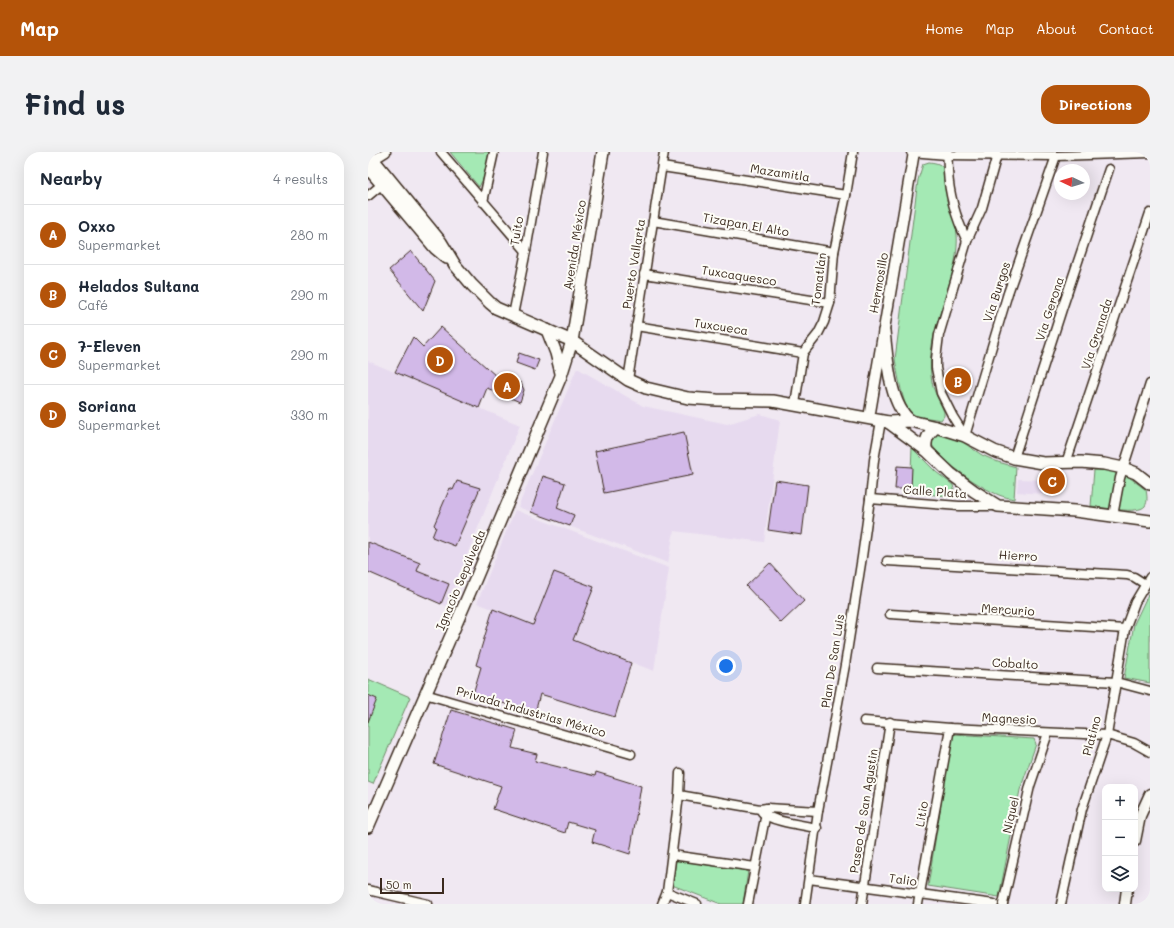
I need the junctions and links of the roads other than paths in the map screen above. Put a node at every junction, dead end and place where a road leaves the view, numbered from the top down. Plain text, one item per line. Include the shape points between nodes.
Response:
1 (386, 152) edge
2 (441, 152) edge
3 (494, 152) edge
4 (543, 152) edge
5 (603, 152) edge
6 (664, 152) edge
7 (853, 152) edge
8 (913, 152) edge
9 (1150, 153) edge
10 (948, 154) edge
11 (997, 155) junction
12 (1056, 156) junction
13 (369, 161) edge
14 (662, 167) junction
15 (1109, 169) dead end
16 (386, 181) junction
17 (846, 195) junction
18 (368, 196) edge
19 (484, 202) junction
20 (1150, 212) edge
21 (653, 221) junction
22 (967, 241) junction
23 (526, 251) junction
24 (834, 252) junction
25 (644, 274) junction
26 (830, 302) junction
27 (513, 315) junction
28 (636, 326) junction
29 (547, 330) junction
30 (884, 331) junction
31 (572, 342) junction
32 (803, 353) junction
33 (561, 376) junction
34 (628, 380) junction
35 (1150, 384) edge
36 (795, 404) junction
37 (869, 418) junction
38 (911, 421) junction
39 (885, 422) junction
40 (936, 427) junction
41 (965, 436) junction
42 (926, 450) junction
43 (1014, 458) junction
44 (1066, 463) junction
45 (1123, 468) junction
46 (1150, 484) edge
47 (870, 499) junction
48 (998, 506) junction
49 (1112, 516) junction
50 (1150, 521) edge
51 (887, 561) dead end
52 (1148, 581) edge
53 (890, 614) dead end
54 (1125, 629) junction
55 (876, 668) dead end
56 (1116, 682) junction
57 (1150, 691) edge
58 (425, 694) junction
59 (864, 721) dead end
60 (890, 722) junction
61 (950, 728) junction
62 (1048, 733) junction
63 (1108, 735) junction
64 (1150, 752) edge
65 (631, 754) dead end
66 (680, 773) dead end
67 (1150, 794) edge
68 (680, 795) junction
69 (818, 810) junction
70 (764, 811) junction
71 (1138, 826) edge
72 (368, 827) edge
73 (817, 828) junction
74 (672, 855) junction
75 (755, 867) junction
76 (809, 879) junction
77 (864, 886) junction
78 (368, 890) edge
79 (667, 892) junction
80 (1127, 892) edge
81 (919, 895) junction
82 (974, 903) edge
83 (428, 904) edge
84 (662, 904) edge
85 (697, 904) edge
86 (748, 904) edge
87 (805, 904) edge
88 (862, 904) edge
89 (918, 904) edge
90 (994, 904) edge
91 (1003, 904) edge
92 (1061, 904) edge
93 (1125, 904) edge

1 - 13 street
2 - 19 street
3 - 19 street
4 - 23 street, Tuito
5 - 31 main road, Avenida México
6 - 14 street, Puerto Vallarta
7 - 17 street, Tomatlán
8 - 10 street
8 - 30 street, Hermosillo
9 - 12 street
10 - 11 street
10 - 22 street via 951,198 957,220
11 - 12 street
11 - 22 street via 982,208
12 - 41 street, Vía Burgos via 1008,293
13 - 16 main road
14 - 17 street, Mazamitla
14 - 21 street, Puerto Vallarta
15 - 43 street, Vía Gerona
16 - 18 street
16 - 27 main road via 441,242 455,265 472,285 496,308
17 - 24 street, Tomatlán
19 - 23 street
20 - 44 street, Vía Granada
21 - 24 street, Tizapan El Alto
21 - 25 street, Puerto Vallarta
22 - 41 street via 939,335 936,359 941,393
23 - 27 street, Tuito
24 - 26 street, Tomatlán
25 - 26 street, Tuxcaquesco
25 - 28 street, Puerto Vallarta
26 - 32 street, Tomatlán via 818,334
27 - 29 main road
28 - 32 street, Tuxcueca
28 - 34 street, Puerto Vallarta
29 - 31 main road
29 - 33 main road
30 - 37 street, Hermosillo
30 - 38 main road via 895,395 901,410
31 - 33 main road, Ignacio Sepúlveda
31 - 34 main road
32 - 36 street, Tomatlán
33 - 58 main road, Ignacio Sepúlveda
34 - 36 main road via 646,388 688,398
35 - 45 street
36 - 37 main road
37 - 39 main road
38 - 39 main road
38 - 40 main road
39 - 42 main road
39 - 47 street, Plan De San Luis via 874,460
40 - 41 main road
40 - 42 main road via 928,434 925,441
41 - 43 main road
42 - 48 main road via 951,474
43 - 44 main road via 1043,463
44 - 45 main road via 1104,464
45 - 46 main road
45 - 49 street
47 - 48 street, Calle Plata via 959,506
47 - 69 street, Plan De San Luis via 843,673
48 - 49 main road
49 - 50 main road
51 - 52 street, Hierro via 1126,574
52 - 54 street, Platino via 1135,602
53 - 54 street, Mercurio
54 - 56 street, Platino
55 - 56 street, Cobalto
56 - 57 street, Cobalto
56 - 63 street, Platino
58 - 65 street, Privada Industrias México
58 - 72 main road, Ignacio Sepúlveda
59 - 60 street, Magnesio
60 - 61 street, Magnesio
60 - 77 street, Paseo de San Agustin
61 - 62 street, Magnesio
61 - 81 street, Litio
62 - 63 street, Magnesio
62 - 91 street, Níquel via 1030,786
63 - 64 street, Magnesio via 1134,743
63 - 92 street, Platino via 1082,809
66 - 68 street
67 - 71 street
68 - 70 street
68 - 74 street
69 - 70 street
69 - 73 street, Plan De San Luis
70 - 73 street
70 - 75 street
73 - 76 street, Plan De San Luis
74 - 75 street
74 - 79 street
75 - 86 street
76 - 77 street, Talio
76 - 87 street, Plan De San Luis
77 - 81 street, Talio
77 - 88 street, Paseo de San Agustin
78 - 83 street
79 - 84 street
79 - 85 street
80 - 93 street
81 - 82 street, Talio
81 - 89 street, Litio
82 - 90 street, Talio

